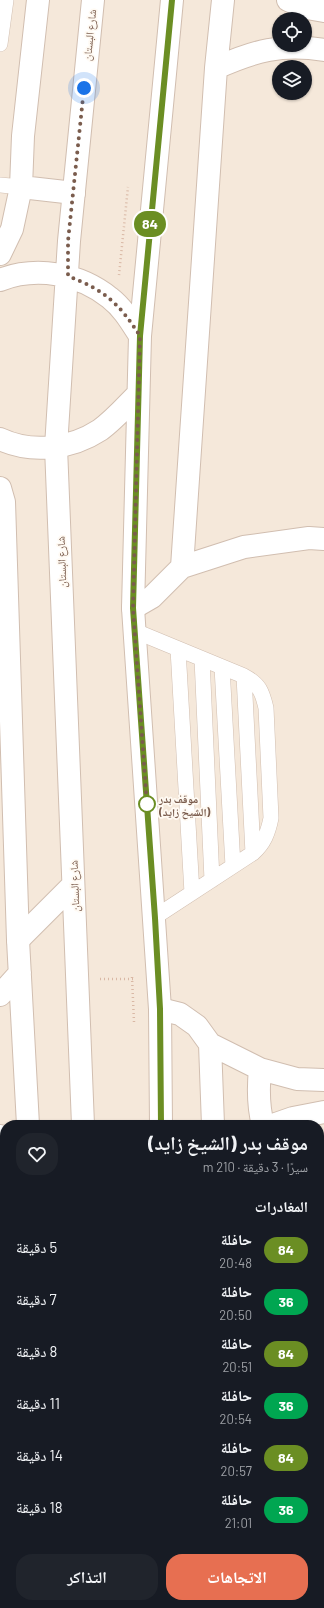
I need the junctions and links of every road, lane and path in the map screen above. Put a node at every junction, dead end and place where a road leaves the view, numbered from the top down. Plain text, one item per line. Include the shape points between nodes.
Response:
1 (6, 0) edge
2 (38, 0) edge
3 (93, 0) edge
4 (172, 0) edge
5 (223, 0) edge
6 (0, 44) edge
7 (272, 49) edge
8 (216, 68) junction
9 (129, 180) dead end
10 (0, 185) edge
11 (21, 187) junction
12 (74, 194) junction
13 (0, 254) edge
14 (68, 276) junction
15 (0, 280) edge
16 (118, 282) dead end
17 (140, 336) junction
18 (138, 394) junction
19 (0, 438) edge
20 (56, 447) junction
21 (0, 488) edge
22 (324, 539) edge
23 (182, 567) junction
24 (133, 608) junction
25 (135, 630) junction
26 (178, 649) junction
27 (202, 659) junction
28 (222, 667) junction
29 (244, 676) junction
30 (253, 853) junction
31 (233, 866) junction
32 (212, 880) junction
33 (74, 885) junction
34 (192, 893) junction
35 (155, 918) junction
36 (18, 940) junction
37 (132, 971) dead end
38 (20, 973) junction
39 (77, 979) junction
40 (132, 979) junction
41 (158, 979) junction
42 (0, 995) edge
43 (160, 1009) junction
44 (135, 1026) dead end
45 (210, 1044) junction
46 (260, 1070) junction
47 (324, 1080) edge
48 (324, 1112) edge
49 (28, 1120) edge
50 (83, 1120) edge
51 (161, 1120) edge
52 (214, 1120) edge
53 (262, 1120) edge
54 (287, 1120) edge

1 - 6 lane
2 - 11 street via 23,136
3 - 12 street, شارع البستان
4 - 17 street
5 - 8 street
7 - 8 street via 244,56
8 - 23 street
9 - 16 path
10 - 11 lane
11 - 12 street
11 - 13 street via 12,229
12 - 14 street, شارع البستان via 68,241
14 - 15 street via 39,272
14 - 17 street via 90,285 110,298 127,316
14 - 20 street, شارع البستان
17 - 18 street
18 - 20 street via 101,429 79,441
18 - 24 street
19 - 20 street via 32,447
20 - 33 street, شارع البستان
21 - 36 street via 4,502
22 - 23 street via 309,538 244,546
23 - 24 street via 152,597
24 - 25 street
25 - 26 lane
25 - 35 street
26 - 27 lane
26 - 34 lane
27 - 28 lane
27 - 32 lane
28 - 29 lane
28 - 31 lane
29 - 30 lane
29 - 30 lane via 254,682 263,693 266,708 271,818 268,833 261,846
30 - 31 lane
31 - 32 lane
32 - 34 lane
33 - 36 street
33 - 39 street, شارع البستان
34 - 35 lane
35 - 41 street
36 - 38 street
37 - 40 path
38 - 42 street
38 - 49 street
39 - 40 path
39 - 50 street, شارع البستان
40 - 41 path
40 - 44 path
41 - 43 street
43 - 45 street via 180,1014 198,1026
43 - 51 street
45 - 46 street
45 - 52 street
46 - 47 street via 297,1079
46 - 53 street via 258,1089
48 - 54 street

